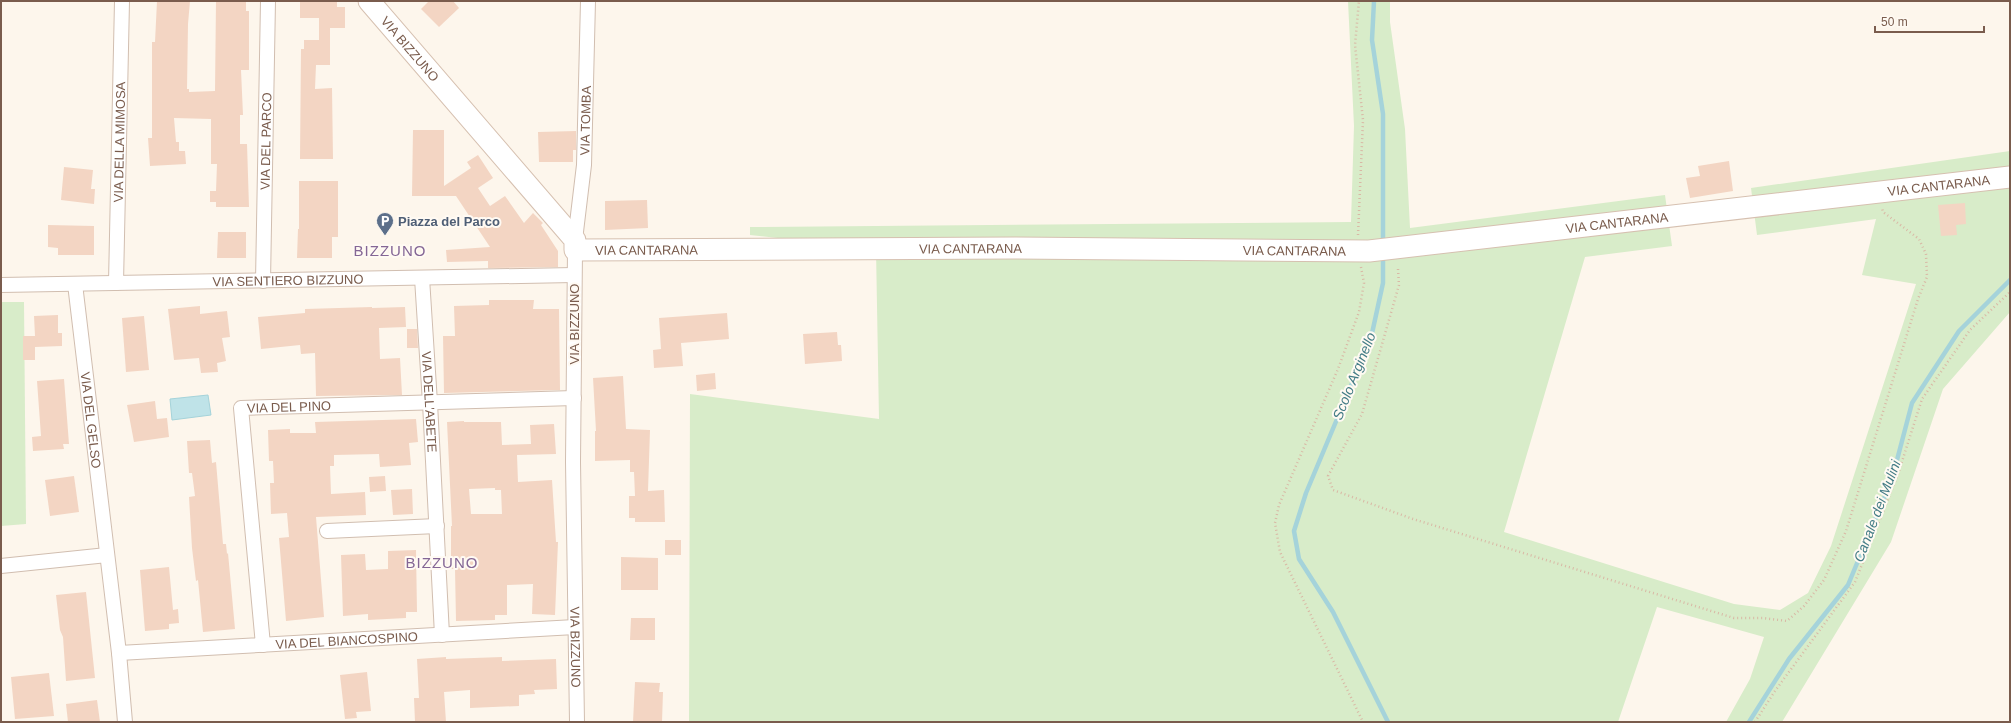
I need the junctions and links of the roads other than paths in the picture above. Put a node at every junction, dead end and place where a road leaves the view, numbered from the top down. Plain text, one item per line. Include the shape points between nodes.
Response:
1 (122, 1) edge
2 (268, 1) edge
3 (369, 1) edge
4 (588, 1) edge
5 (2010, 177) edge
6 (575, 245) junction
7 (574, 275) junction
8 (422, 278) junction
9 (263, 281) junction
10 (116, 283) junction
11 (76, 284) junction
12 (1, 285) edge
13 (574, 398) junction
14 (430, 403) junction
15 (437, 526) junction
16 (327, 531) dead end
17 (107, 555) junction
18 (1, 566) edge
19 (575, 627) junction
20 (442, 635) junction
21 (263, 645) junction
22 (119, 653) junction
23 (125, 722) edge
24 (577, 722) edge

1 - 10 street, VIA DELLA MIMOSA
2 - 9 street, VIA DEL PARCO
3 - 6 street, VIA BIZZUNO
4 - 6 street, VIA TOMBA via 584,165
5 - 6 street, VIA CANTARANA via 1374,250
6 - 7 street, VIA BIZZUNO
7 - 8 street, VIA SENTIERO BIZZUNO
7 - 13 street, VIA BIZZUNO
8 - 9 street, VIA SENTIERO BIZZUNO
8 - 14 street, VIA DELL'ABETE
9 - 10 street, VIA SENTIERO BIZZUNO
10 - 11 street, VIA SENTIERO BIZZUNO
11 - 12 street, VIA SENTIERO BIZZUNO
11 - 17 street, VIA DEL GELSO
13 - 14 street, VIA DEL PINO
13 - 19 street, VIA BIZZUNO via 572,462
14 - 15 street, VIA DELL'ABETE
14 - 21 street, VIA DEL PINO via 241,408
15 - 16 street
15 - 20 street, VIA DELL'ABETE
17 - 18 street
17 - 22 street, VIA DEL GELSO
19 - 20 street, VIA DEL BIANCOSPINO
19 - 24 street, VIA BIZZUNO
20 - 21 street, VIA DEL BIANCOSPINO
21 - 22 street, VIA DEL BIANCOSPINO
22 - 23 street, VIA DEL GELSO

